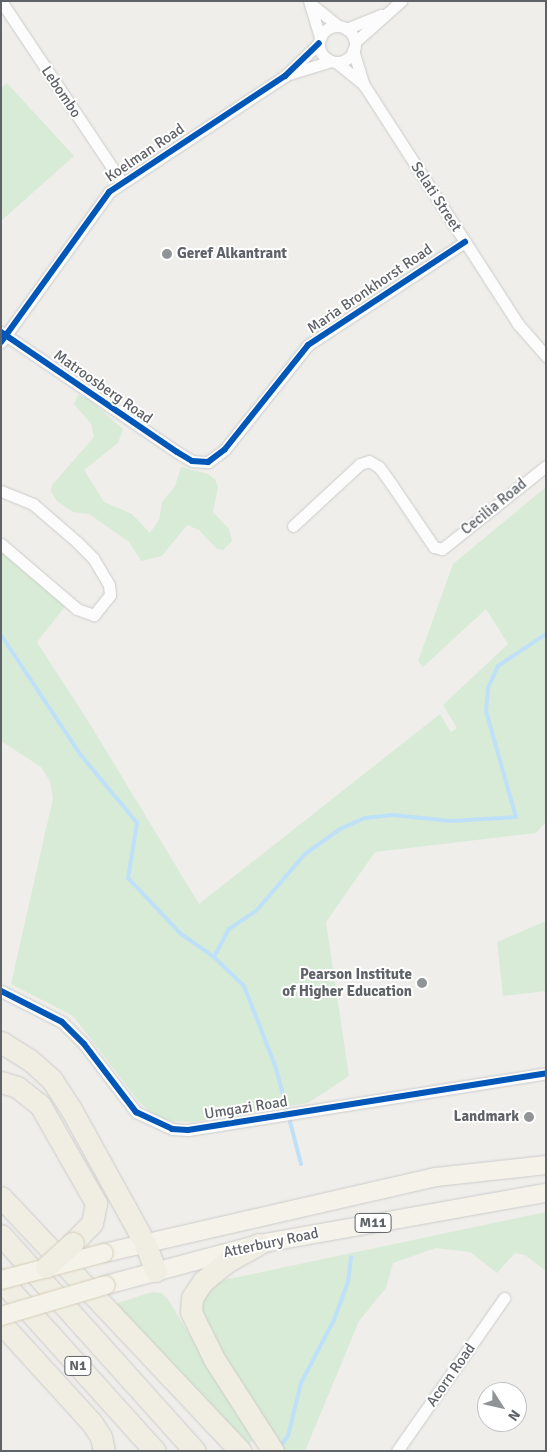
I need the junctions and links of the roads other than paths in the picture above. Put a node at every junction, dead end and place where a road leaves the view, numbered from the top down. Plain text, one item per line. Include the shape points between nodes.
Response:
1 (1, 1) edge
2 (400, 1) edge
3 (310, 2) edge
4 (382, 15) junction
5 (342, 27) junction
6 (320, 41) junction
7 (354, 46) junction
8 (333, 61) junction
9 (285, 76) junction
10 (364, 85) junction
11 (121, 181) junction
12 (464, 242) junction
13 (3, 336) edge
14 (546, 356) edge
15 (192, 461) joint
16 (546, 466) edge
17 (1, 491) edge
18 (293, 526) dead end
19 (1, 544) edge
20 (1, 991) edge
21 (1, 1042) edge
22 (546, 1073) edge
23 (1, 1082) edge
24 (546, 1165) edge
25 (546, 1193) edge
26 (1, 1197) edge
27 (1, 1235) edge
28 (145, 1242) junction
29 (259, 1244) junction
30 (46, 1267) junction
31 (156, 1271) junction
32 (1, 1280) edge
33 (504, 1298) dead end
34 (1, 1316) edge
35 (1, 1323) edge
36 (82, 1323) junction
37 (104, 1451) edge
38 (154, 1451) edge
39 (195, 1451) edge
40 (226, 1451) edge
41 (240, 1451) edge
42 (273, 1451) edge
43 (397, 1451) edge

1 - 11 street, Lebombo
2 - 4 street
3 - 5 street
3 - 6 street
4 - 5 street
4 - 7 street
5 - 6 street via 327,29
5 - 7 street
6 - 8 street via 322,54
6 - 9 street, Koelman Road
7 - 8 street via 346,59
7 - 10 street, Selati Street
8 - 9 street, Koelman Road
8 - 10 street, Selati Street
9 - 11 street, Koelman Road
10 - 12 street, Selati Street
11 - 13 street, Koelman Road via 84,225
12 - 14 street, Selati Street via 518,324
12 - 15 street, Maria Bronkhorst Road via 323,333 298,356 218,457 208,462
13 - 15 street, Matroosberg Road
16 - 18 street, Cecilia Road via 442,549 434,547 379,467 369,461 360,464
17 - 19 street via 33,504 88,552 109,584 110,595 94,615 77,609
20 - 22 street, Umgazi Road via 72,1030 124,1098 147,1119 172,1129 188,1130
21 - 28 highway via 30,1060 52,1080
23 - 30 highway, bridge via 17,1087 40,1105 96,1203 92,1223
24 - 28 main road, Atterbury Road / M11 via 436,1176
25 - 29 main road, Atterbury Road / M11
26 - 41 highway
27 - 36 highway, N1
28 - 30 main road, Atterbury Road / M11, bridge
28 - 31 highway
29 - 31 main road, Atterbury Road / M11
29 - 42 highway via 228,1260 203,1281 192,1298 191,1312 214,1359
30 - 32 main road, Atterbury Road / M11, bridge
31 - 34 main road, Atterbury Road / M11, bridge
32 - 38 highway, N1
33 - 43 street, Acorn Road
35 - 37 highway via 92,1423 101,1437
36 - 39 highway, N1
36 - 40 highway via 157,1382

